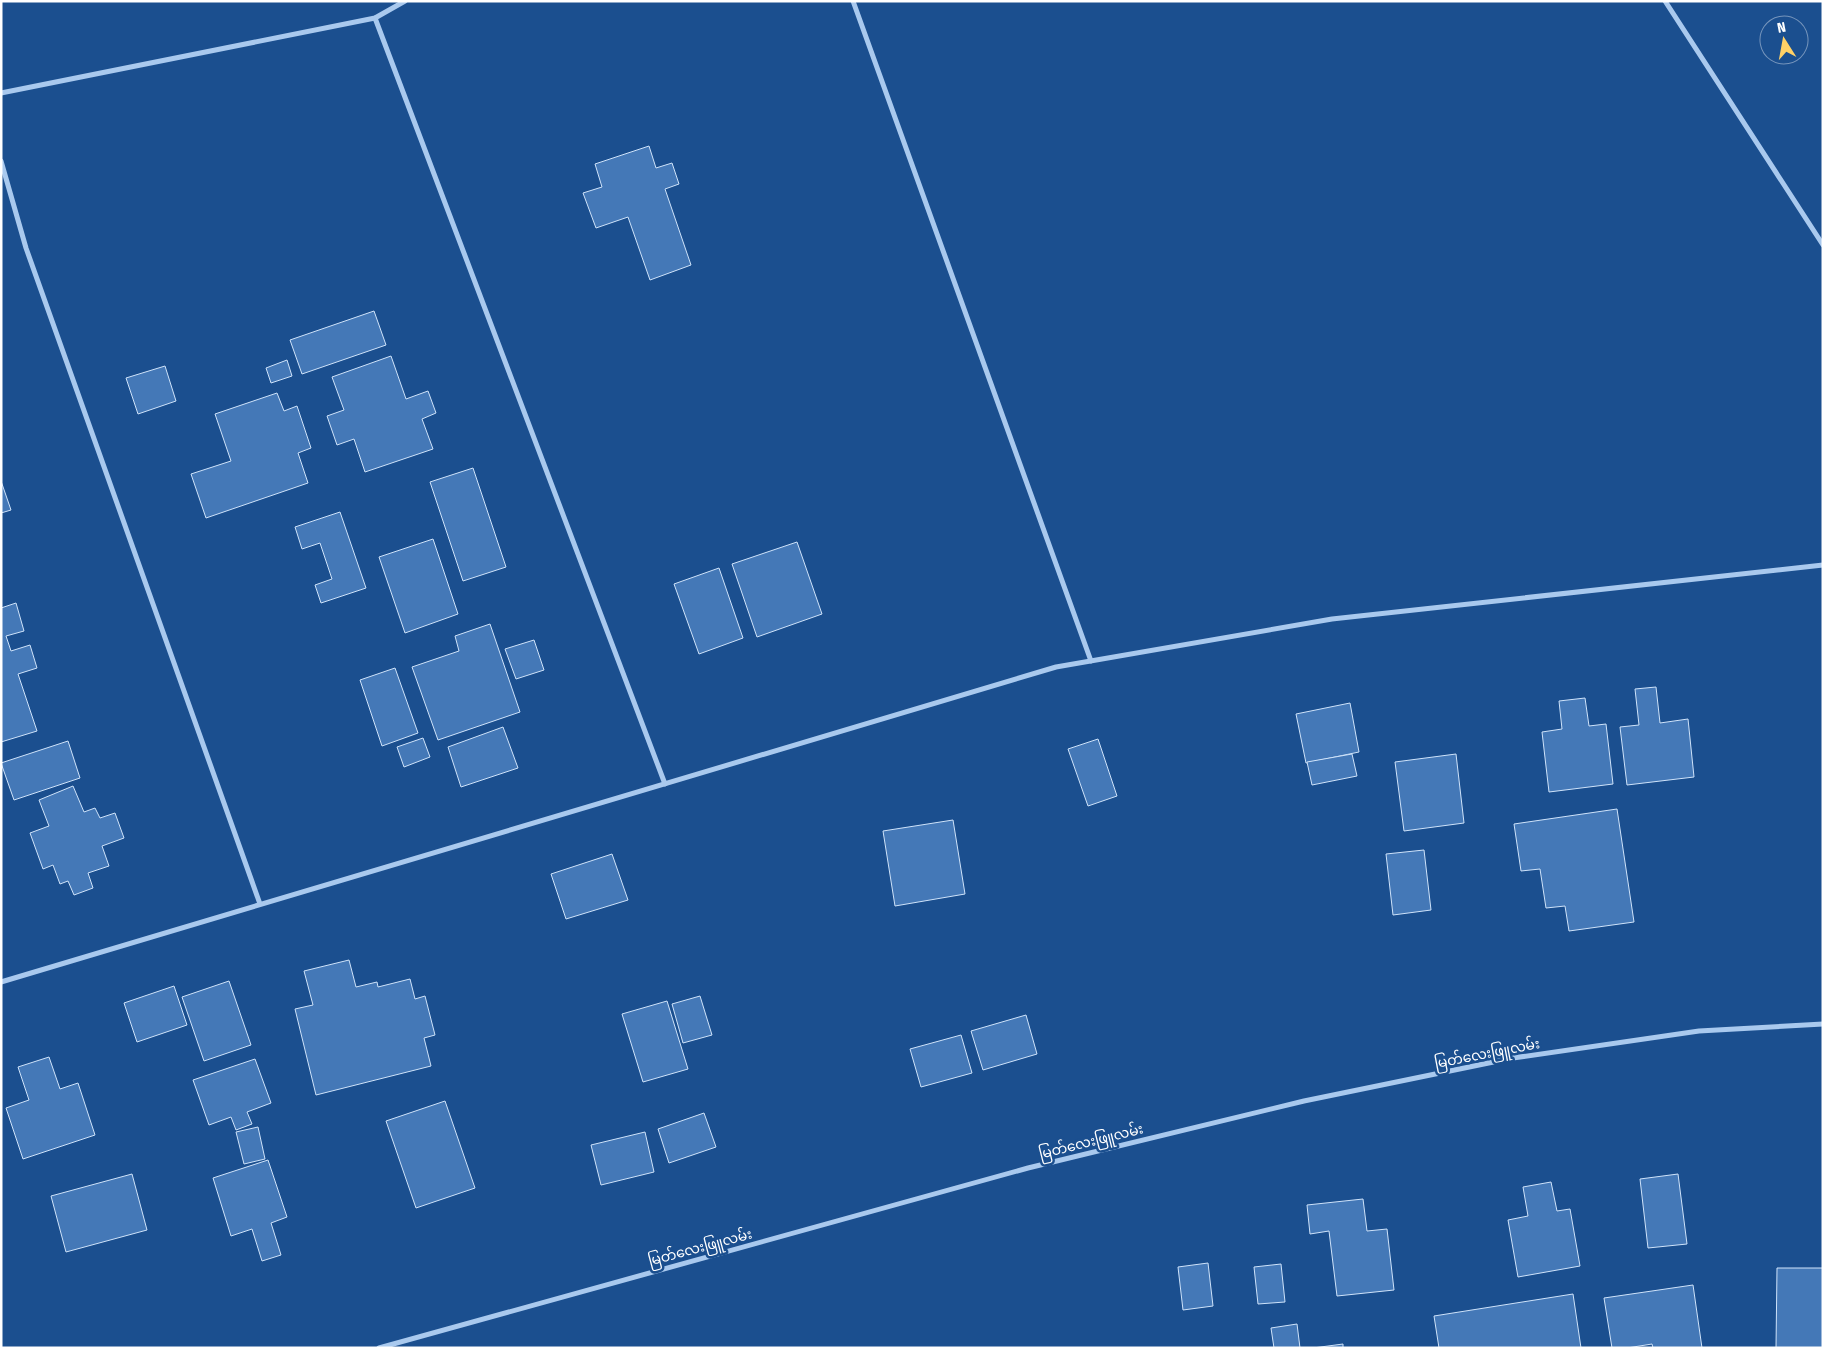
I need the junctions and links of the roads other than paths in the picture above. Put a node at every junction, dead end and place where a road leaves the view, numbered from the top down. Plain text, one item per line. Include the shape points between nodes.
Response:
1 (405, 1) edge
2 (853, 1) edge
3 (1665, 1) edge
4 (375, 18) junction
5 (1, 93) edge
6 (1, 162) edge
7 (1823, 245) edge
8 (1823, 565) edge
9 (1091, 661) junction
10 (665, 784) junction
11 (260, 904) junction
12 (1, 982) edge
13 (1823, 1024) edge
14 (379, 1348) edge

1 - 4 street
2 - 9 street
3 - 7 street
4 - 5 street
4 - 10 street
6 - 11 street via 29,257
8 - 9 street via 1332,619
9 - 10 street via 1056,667
10 - 11 street
11 - 12 street
13 - 14 street, မြတ်လေးဖြူလမ်း via 1700,1031 1523,1057 1304,1101 1028,1168

